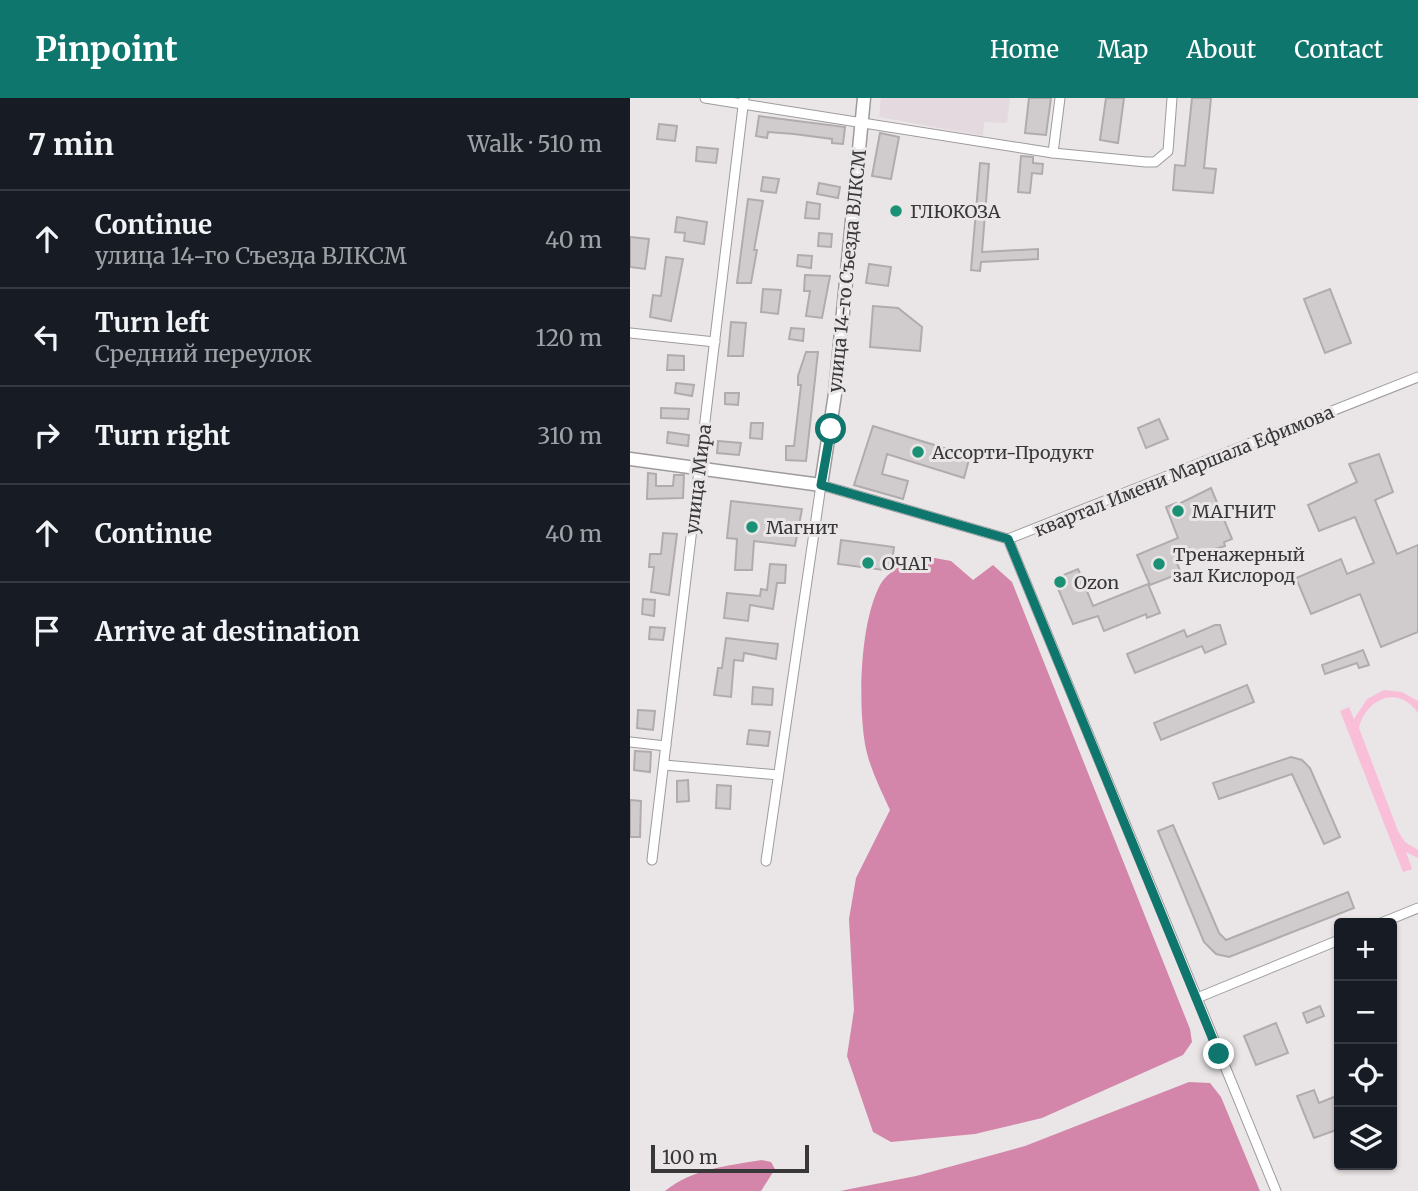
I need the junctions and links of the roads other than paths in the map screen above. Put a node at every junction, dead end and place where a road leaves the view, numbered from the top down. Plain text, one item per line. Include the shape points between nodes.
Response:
1 (705, 98) edge
2 (864, 98) edge
3 (1060, 98) edge
4 (1172, 98) edge
5 (744, 101) edge
6 (862, 121) junction
7 (1053, 152) junction
8 (630, 333) edge
9 (715, 342) junction
10 (1418, 377) edge
11 (630, 459) edge
12 (699, 468) junction
13 (821, 485) junction
14 (1008, 539) junction
15 (630, 742) edge
16 (666, 746) junction
17 (664, 765) junction
18 (778, 775) junction
19 (652, 860) dead end
20 (766, 860) dead end
21 (1418, 908) edge
22 (1393, 918) edge
23 (1334, 942) edge
24 (1197, 999) junction
25 (1276, 1191) edge

1 - 5 street
2 - 6 street, улица 14-го Съезда ВЛКСМ
3 - 7 street
4 - 7 street via 1168,151 1155,162
5 - 6 street
5 - 9 street, улица Мира
6 - 7 street
6 - 13 street, улица 14-го Съезда ВЛКСМ via 835,394
8 - 9 street
9 - 12 street, улица Мира
10 - 14 street, квартал Имени Маршала Ефимова
11 - 12 street
12 - 13 street
12 - 16 street, улица Мира
13 - 14 street
13 - 18 street
14 - 24 street
15 - 16 street
16 - 17 street, улица Мира
17 - 18 street
17 - 19 street, улица Мира
18 - 20 street
21 - 22 street
23 - 24 street
24 - 25 street

